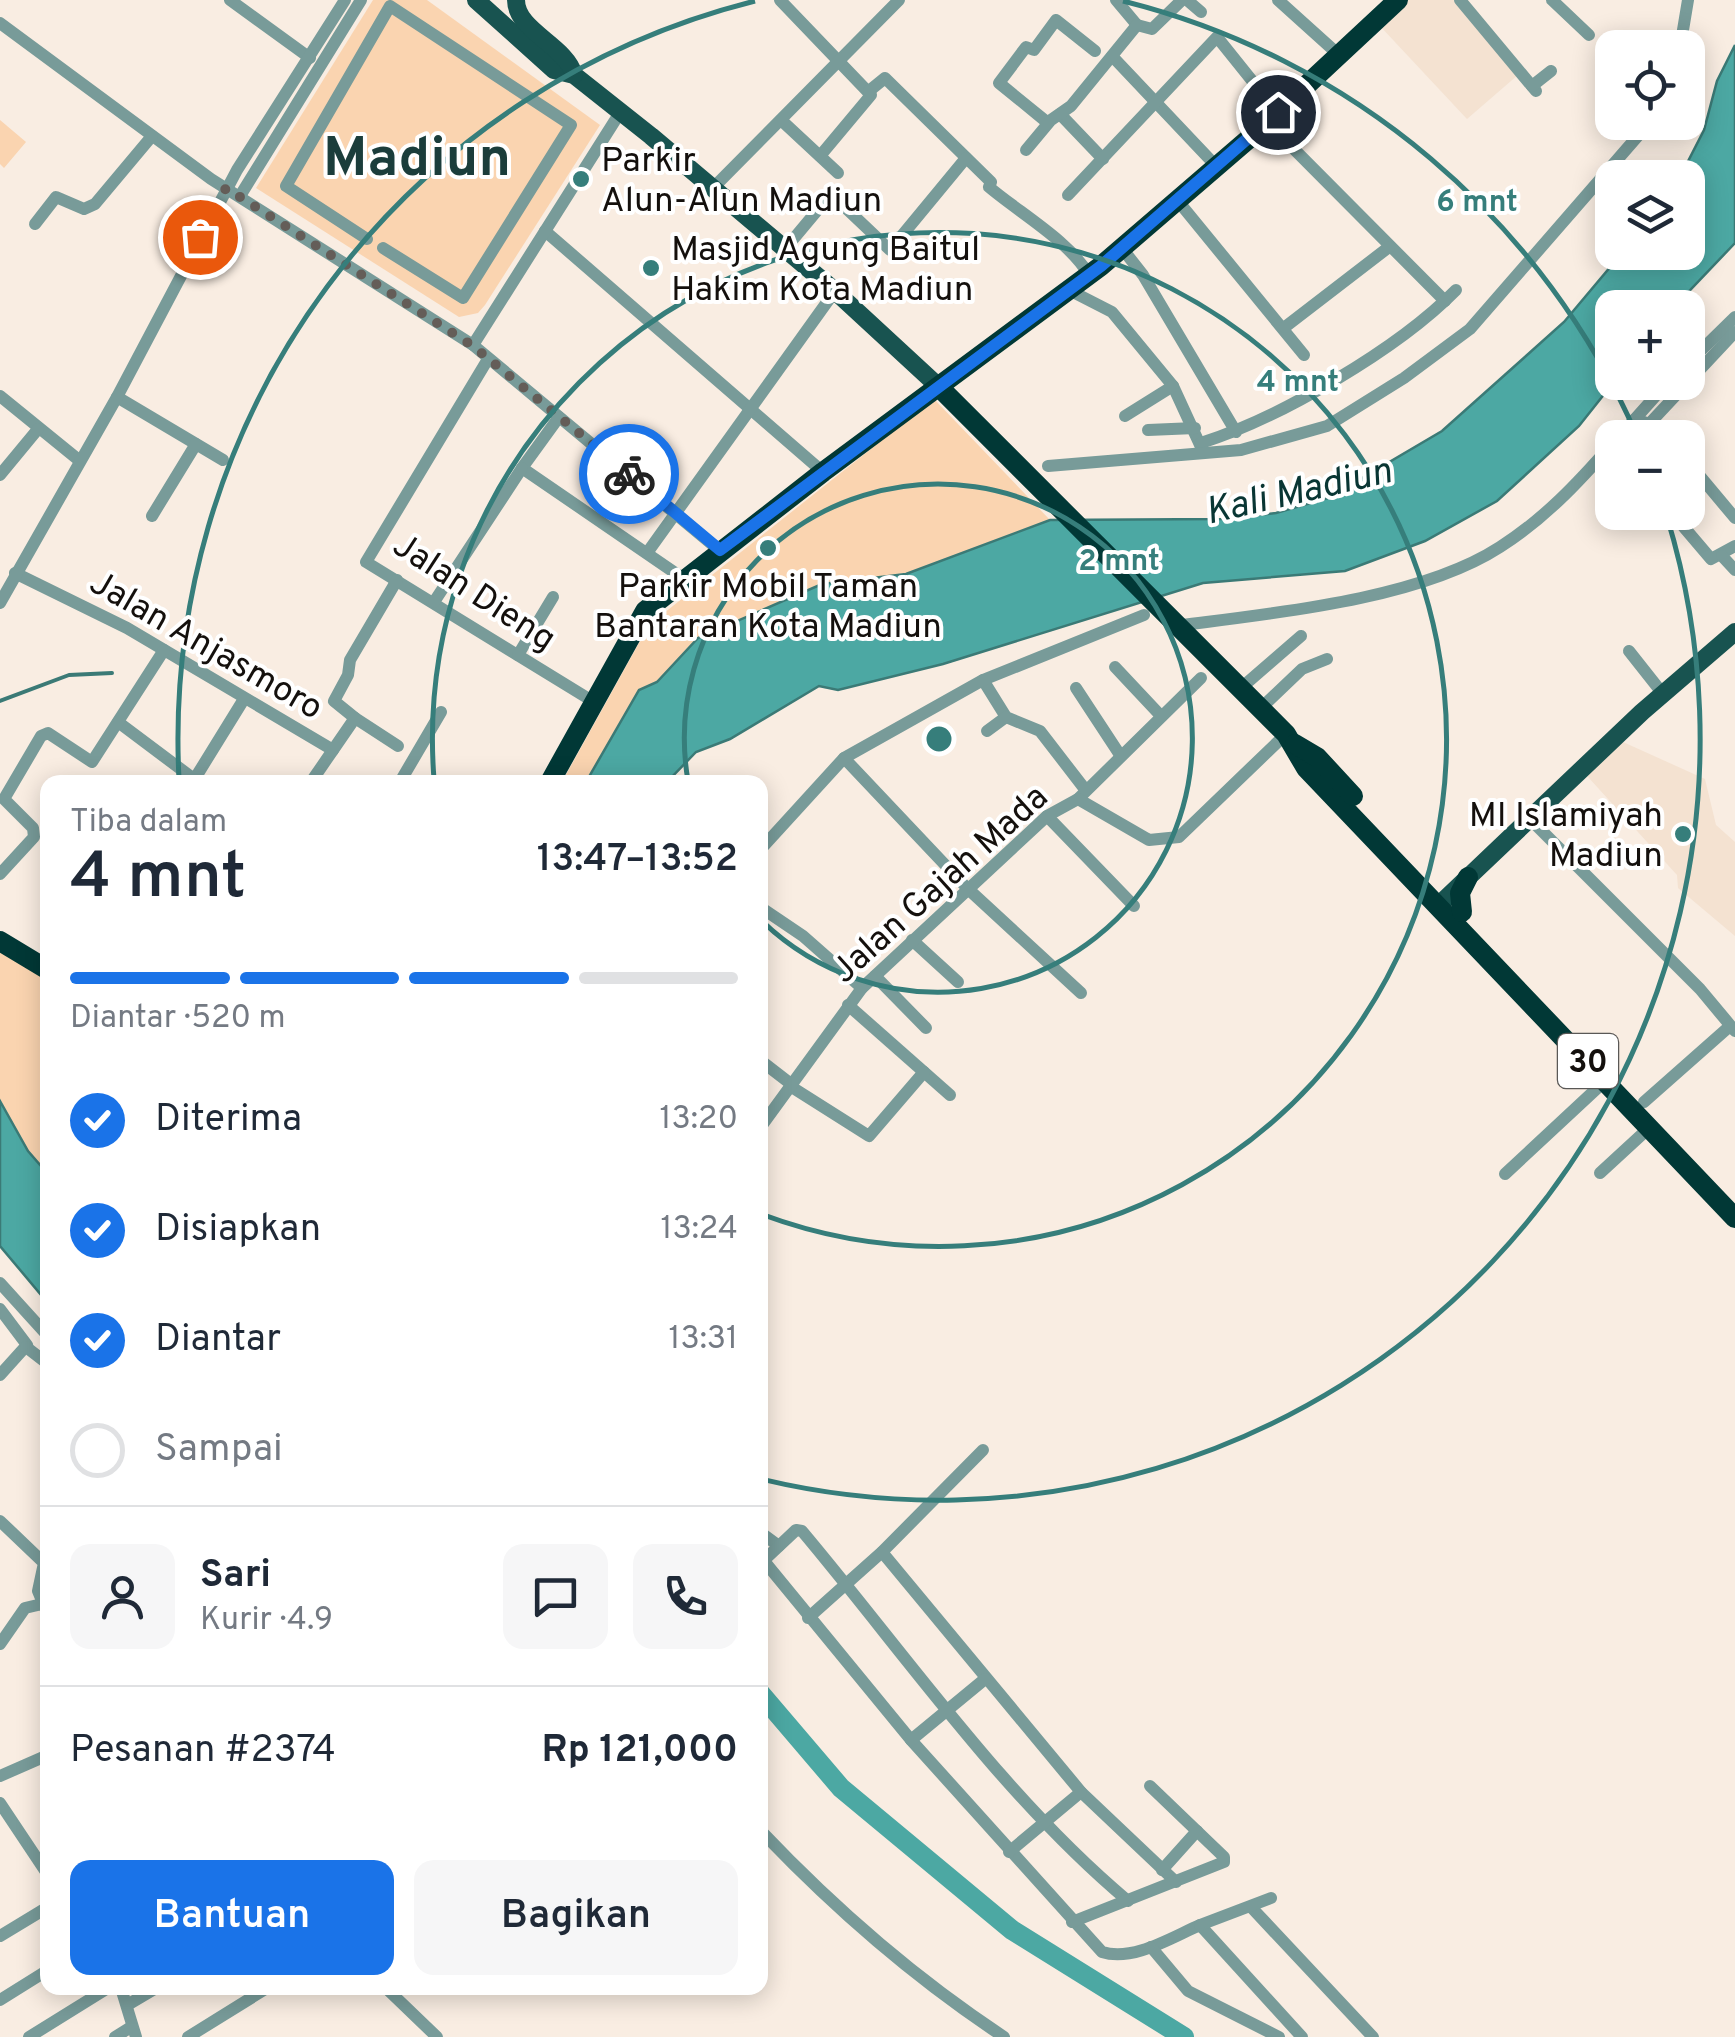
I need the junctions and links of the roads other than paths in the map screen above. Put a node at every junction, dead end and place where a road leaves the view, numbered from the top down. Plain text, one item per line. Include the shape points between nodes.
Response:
1 (230, 0) edge
2 (345, 0) edge
3 (361, 0) edge
4 (476, 0) edge
5 (516, 0) edge
6 (780, 0) edge
7 (898, 0) edge
8 (1116, 0) edge
9 (1185, 0) edge
10 (1278, 0) edge
11 (1398, 0) edge
12 (1460, 0) edge
13 (1552, 0) edge
14 (1688, 0) edge
15 (1201, 12) dead end
16 (0, 23) edge
17 (1138, 25) junction
18 (1683, 30) edge
19 (1589, 35) dead end
20 (1095, 50) dead end
21 (1340, 54) junction
22 (1112, 56) junction
23 (310, 58) junction
24 (840, 60) junction
25 (1552, 71) dead end
26 (574, 75) junction
27 (869, 92) junction
28 (1156, 102) junction
29 (621, 111) junction
30 (1273, 117) junction
31 (1054, 119) junction
32 (780, 120) junction
33 (152, 136) junction
34 (1634, 140) edge
35 (1026, 150) dead end
36 (820, 156) junction
37 (966, 158) junction
38 (1102, 159) junction
39 (1217, 167) junction
40 (838, 172) dead end
41 (226, 188) junction
42 (713, 188) junction
43 (1068, 195) dead end
44 (240, 196) junction
45 (1178, 201) junction
46 (35, 224) dead end
47 (545, 231) junction
48 (367, 239) dead end
49 (1122, 247) junction
50 (1389, 247) junction
51 (384, 248) dead end
52 (785, 249) junction
53 (1090, 275) junction
54 (1068, 290) junction
55 (1456, 290) dead end
56 (835, 291) junction
57 (1445, 301) junction
58 (1735, 317) edge
59 (1285, 327) junction
60 (1735, 332) edge
61 (473, 346) junction
62 (1705, 346) edge
63 (1304, 355) dead end
64 (488, 359) junction
65 (1173, 386) junction
66 (942, 390) junction
67 (0, 396) edge
68 (117, 397) junction
69 (1652, 400) edge
70 (748, 411) junction
71 (1126, 416) dead end
72 (559, 417) junction
73 (1635, 419) joint
74 (38, 428) junction
75 (1195, 428) junction
76 (1148, 430) dead end
77 (1236, 432) junction
78 (196, 444) junction
79 (1202, 449) junction
80 (223, 460) dead end
81 (80, 461) junction
82 (1595, 463) edge
83 (1048, 466) dead end
84 (522, 468) junction
85 (823, 472) junction
86 (0, 475) edge
87 (1705, 481) edge
88 (676, 512) junction
89 (152, 516) dead end
90 (1735, 518) edge
91 (1686, 530) edge
92 (1735, 546) edge
93 (720, 550) junction
94 (647, 553) junction
95 (1722, 556) junction
96 (1735, 570) edge
97 (684, 579) junction
98 (8, 580) edge
99 (397, 580) junction
100 (554, 597) dead end
101 (434, 602) junction
102 (0, 603) edge
103 (1144, 616) dead end
104 (1176, 621) junction
105 (1735, 632) edge
106 (1300, 636) dead end
107 (164, 650) junction
108 (1629, 651) dead end
109 (518, 655) junction
110 (1328, 660) dead end
111 (1115, 666) dead end
112 (1201, 678) dead end
113 (983, 680) junction
114 (1076, 688) dead end
115 (1241, 688) junction
116 (1663, 694) junction
117 (244, 699) junction
118 (594, 702) junction
119 (1261, 708) junction
120 (441, 712) dead end
121 (1161, 716) junction
122 (355, 718) junction
123 (1006, 718) junction
124 (118, 722) junction
125 (988, 731) dead end
126 (1291, 739) junction
127 (398, 746) dead end
128 (333, 750) junction
129 (1120, 755) junction
130 (844, 758) junction
131 (188, 775) edge
132 (200, 775) edge
133 (316, 775) edge
134 (404, 775) edge
135 (554, 775) edge
136 (1081, 793) junction
137 (1046, 816) junction
138 (1528, 817) junction
139 (768, 841) edge
140 (0, 874) edge
141 (1468, 877) joint
142 (967, 888) junction
143 (1449, 905) junction
144 (1134, 906) dead end
145 (768, 912) edge
146 (912, 940) junction
147 (0, 941) edge
148 (40, 965) edge
149 (875, 976) junction
150 (958, 982) dead end
151 (862, 988) junction
152 (1081, 993) dead end
153 (848, 1005) junction
154 (926, 1028) dead end
155 (1732, 1028) edge
156 (768, 1066) edge
157 (924, 1072) junction
158 (1606, 1080) junction
159 (791, 1085) junction
160 (950, 1095) dead end
161 (1644, 1102) junction
162 (768, 1117) edge
163 (1650, 1127) junction
164 (1600, 1173) dead end
165 (1505, 1174) dead end
166 (1735, 1202) edge
167 (1735, 1218) edge
168 (0, 1284) edge
169 (0, 1309) edge
170 (40, 1327) edge
171 (26, 1347) junction
172 (40, 1358) edge
173 (0, 1375) edge
174 (982, 1450) dead end
175 (0, 1521) edge
176 (768, 1538) edge
177 (779, 1546) junction
178 (882, 1552) junction
179 (768, 1554) edge
180 (40, 1555) edge
181 (768, 1567) edge
182 (846, 1583) junction
183 (40, 1609) edge
184 (808, 1618) junction
185 (0, 1644) edge
186 (985, 1679) junction
187 (948, 1709) junction
188 (911, 1740) junction
189 (40, 1758) edge
190 (0, 1776) edge
191 (1150, 1786) dead end
192 (1081, 1792) junction
193 (0, 1803) edge
194 (1046, 1821) junction
195 (1197, 1831) junction
196 (768, 1839) edge
197 (1009, 1852) junction
198 (40, 1864) edge
199 (1162, 1870) junction
200 (1176, 1882) junction
201 (1271, 1898) dead end
202 (1128, 1901) junction
203 (1251, 1906) junction
204 (40, 1912) edge
205 (1072, 1922) junction
206 (1200, 1925) junction
207 (0, 1936) edge
208 (1151, 1947) junction
209 (40, 1975) edge
210 (97, 1995) edge
211 (124, 1995) edge
212 (144, 1995) edge
213 (256, 1995) edge
214 (393, 1995) edge
215 (0, 2000) edge
216 (129, 2004) junction
217 (134, 2032) edge
218 (29, 2037) edge
219 (114, 2037) edge
220 (188, 2037) edge
221 (437, 2037) edge
222 (1004, 2037) edge
223 (1279, 2037) edge
224 (1302, 2037) edge
225 (1373, 2037) edge

1 - 23 street
2 - 23 street
3 - 44 street
4 - 26 main road via 554,70
5 - 26 main road via 519,14 566,57
6 - 24 street
7 - 24 street
8 - 17 street
9 - 15 street
9 - 17 street via 1152,29
10 - 21 street
11 - 21 highway
12 - 25 street via 1534,88
13 - 19 street
14 - 18 street
16 - 33 street
17 - 22 street
20 - 31 street via 1056,20 999,82
21 - 30 highway
22 - 28 street
22 - 31 street
23 - 41 street
24 - 27 street
24 - 32 street
26 - 29 main road
27 - 36 street via 868,103
27 - 37 street via 884,78
28 - 30 street via 1217,37
28 - 38 street
28 - 39 street
29 - 42 main road
29 - 47 street
30 - 39 highway
30 - 50 street
31 - 35 street
31 - 38 street
32 - 36 street
32 - 42 street
33 - 41 street
33 - 46 street via 90,208 56,196
34 - 79 street via 1470,329 1440,352 1327,426 1241,450
36 - 40 street
37 - 52 street via 890,250 831,194
37 - 53 street via 992,182 989,187 1066,243
38 - 43 street
39 - 45 highway
41 - 44 street
41 - 68 street
42 - 52 main road
44 - 61 street
45 - 49 highway
45 - 59 street
47 - 61 street
47 - 70 street
48 - 51 street via 286,186 390,6 571,125 463,298
49 - 53 highway
49 - 77 street
50 - 57 street
50 - 59 street
52 - 56 main road
53 - 54 highway
54 - 65 street via 1112,312
54 - 66 highway
55 - 57 street
56 - 66 main road
56 - 70 street
57 - 77 street via 1399,340
58 - 62 street
59 - 63 street
60 - 73 street via 1649,424
61 - 64 street
64 - 72 street
64 - 99 street, Jalan Dieng via 366,561
65 - 71 street
65 - 75 street
66 - 85 highway
66 - 104 highway, 30
67 - 74 street
68 - 78 street
68 - 81 street
69 - 73 street
70 - 85 street
70 - 88 street
72 - 84 street
72 - 88 street
74 - 81 street
74 - 86 street
75 - 76 street
75 - 79 street
77 - 79 street
78 - 80 street
78 - 89 street
79 - 83 street
81 - 98 street
82 - 104 street via 1561,502 1459,568 1290,612
84 - 94 street
84 - 101 street
85 - 93 highway
87 - 90 street
88 - 93 street
88 - 94 street
91 - 95 street via 1711,560
92 - 95 street
93 - 97 highway
94 - 97 street
95 - 96 street
97 - 118 highway via 634,626
98 - 102 street
98 - 107 street, Jalan Anjasmoro
99 - 101 street, Jalan Dieng
99 - 122 street via 334,701
100 - 109 street
101 - 109 street, Jalan Dieng
103 - 113 street
104 - 115 highway, 30
105 - 116 main road
106 - 115 street
107 - 117 street, Jalan Anjasmoro
107 - 124 street
108 - 116 street
109 - 118 street, Jalan Dieng
110 - 119 street via 1302,669
111 - 121 street
112 - 121 street
113 - 123 street
113 - 130 street
114 - 129 street
115 - 119 highway, 30
116 - 138 main road
117 - 128 street, Jalan Anjasmoro
117 - 132 street
118 - 135 highway
119 - 126 highway, 30
120 - 134 street
121 - 129 street
122 - 127 street
122 - 128 street
123 - 125 street
123 - 136 street via 1040,731
124 - 131 street
124 - 140 street via 92,762 48,733 41,736 4,799 34,837
126 - 136 street, Jalan Gajah Mada via 1179,837 1149,840
126 - 143 highway, 30 via 1317,757
128 - 133 street, Jalan Anjasmoro
129 - 136 street
130 - 139 street
130 - 142 street
136 - 137 street, Jalan Gajah Mada
137 - 142 street, Jalan Gajah Mada
137 - 144 street
138 - 141 main road
138 - 155 street
141 - 143 highway
142 - 146 street, Jalan Gajah Mada
142 - 152 street
143 - 158 highway, 30
143 - 161 highway, 30
145 - 151 street
146 - 149 street, Jalan Gajah Mada
146 - 150 street
147 - 148 highway
149 - 151 street, Jalan Gajah Mada
149 - 154 street
151 - 153 street, Jalan Gajah Mada
153 - 157 street
153 - 159 street, Jalan Gajah Mada
155 - 161 street
156 - 159 street
157 - 159 street via 869,1136
157 - 160 street
158 - 163 highway, 30
158 - 165 street
159 - 162 street, Jalan Gajah Mada
161 - 166 highway, 30
163 - 164 street
163 - 167 highway, 30
168 - 170 street
169 - 171 street
171 - 172 street
171 - 173 street
174 - 178 street
175 - 180 street
176 - 177 street
177 - 179 street
177 - 182 street via 799,1530
178 - 182 street
178 - 186 street
181 - 184 street
182 - 184 street
182 - 187 street
183 - 185 street via 26,1608
184 - 188 street
186 - 187 street
186 - 192 street
187 - 188 street
187 - 194 street
188 - 197 street
189 - 190 street
191 - 195 street
192 - 194 street
192 - 199 street
193 - 198 street
194 - 197 street
194 - 202 street
195 - 199 street
195 - 200 street via 1224,1862
196 - 222 street via 821,1895 929,1988
197 - 205 street
199 - 200 street
200 - 202 street
201 - 203 street
202 - 205 street
203 - 206 street
203 - 225 street
204 - 207 street
205 - 208 street via 1108,1954
206 - 208 street
206 - 224 street
208 - 223 street via 1188,1991
209 - 215 street
210 - 218 street
211 - 216 street
212 - 216 street
213 - 220 street
214 - 221 street
216 - 217 street
217 - 219 street

